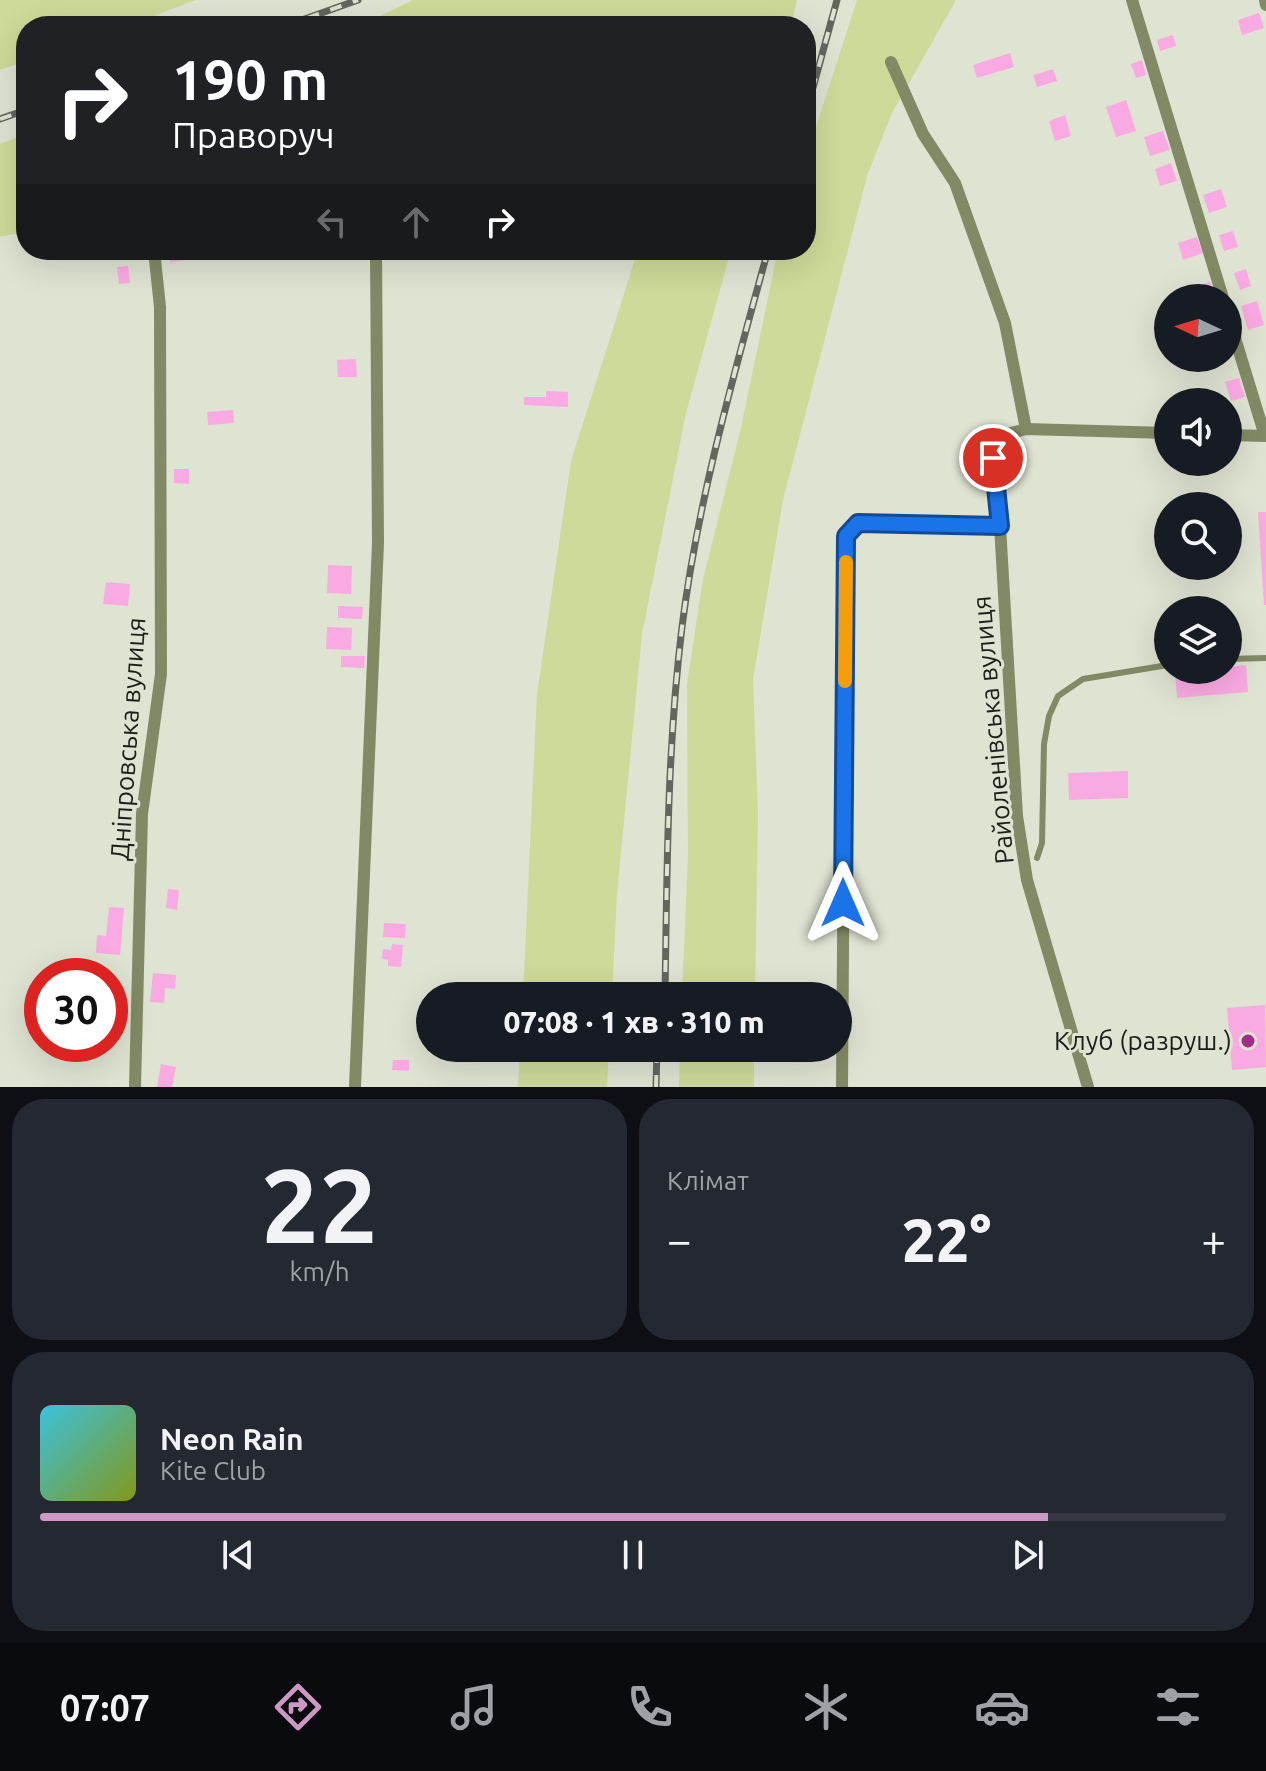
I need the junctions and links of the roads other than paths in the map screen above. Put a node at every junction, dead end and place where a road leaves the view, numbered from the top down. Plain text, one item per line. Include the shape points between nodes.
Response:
1 (1132, 0) edge
2 (891, 62) dead end
3 (155, 260) edge
4 (376, 260) edge
5 (1219, 284) edge
6 (1242, 360) edge
7 (1026, 429) junction
8 (1154, 433) edge
9 (1242, 435) edge
10 (1266, 436) edge
11 (1000, 526) junction
12 (1266, 658) edge
13 (1242, 659) edge
14 (1154, 667) edge
15 (1030, 858) junction
16 (135, 1087) edge
17 (355, 1087) edge
18 (842, 1087) edge
19 (1088, 1087) edge

1 - 5 street
2 - 7 street via 923,134 955,183 1005,323
3 - 16 street, Дніпровська вулиця via 160,307 161,674 142,814
4 - 17 street via 378,543
6 - 10 street
7 - 8 street
7 - 11 street, Райоленівська вулиця via 1004,435 996,445
9 - 10 street
11 - 15 street, Райоленівська вулиця via 1017,816
11 - 18 street via 858,523 846,536
12 - 13 lane
14 - 15 lane via 1083,679 1058,696 1044,744 1042,843
15 - 19 street, Райоленівська вулиця via 1027,880

